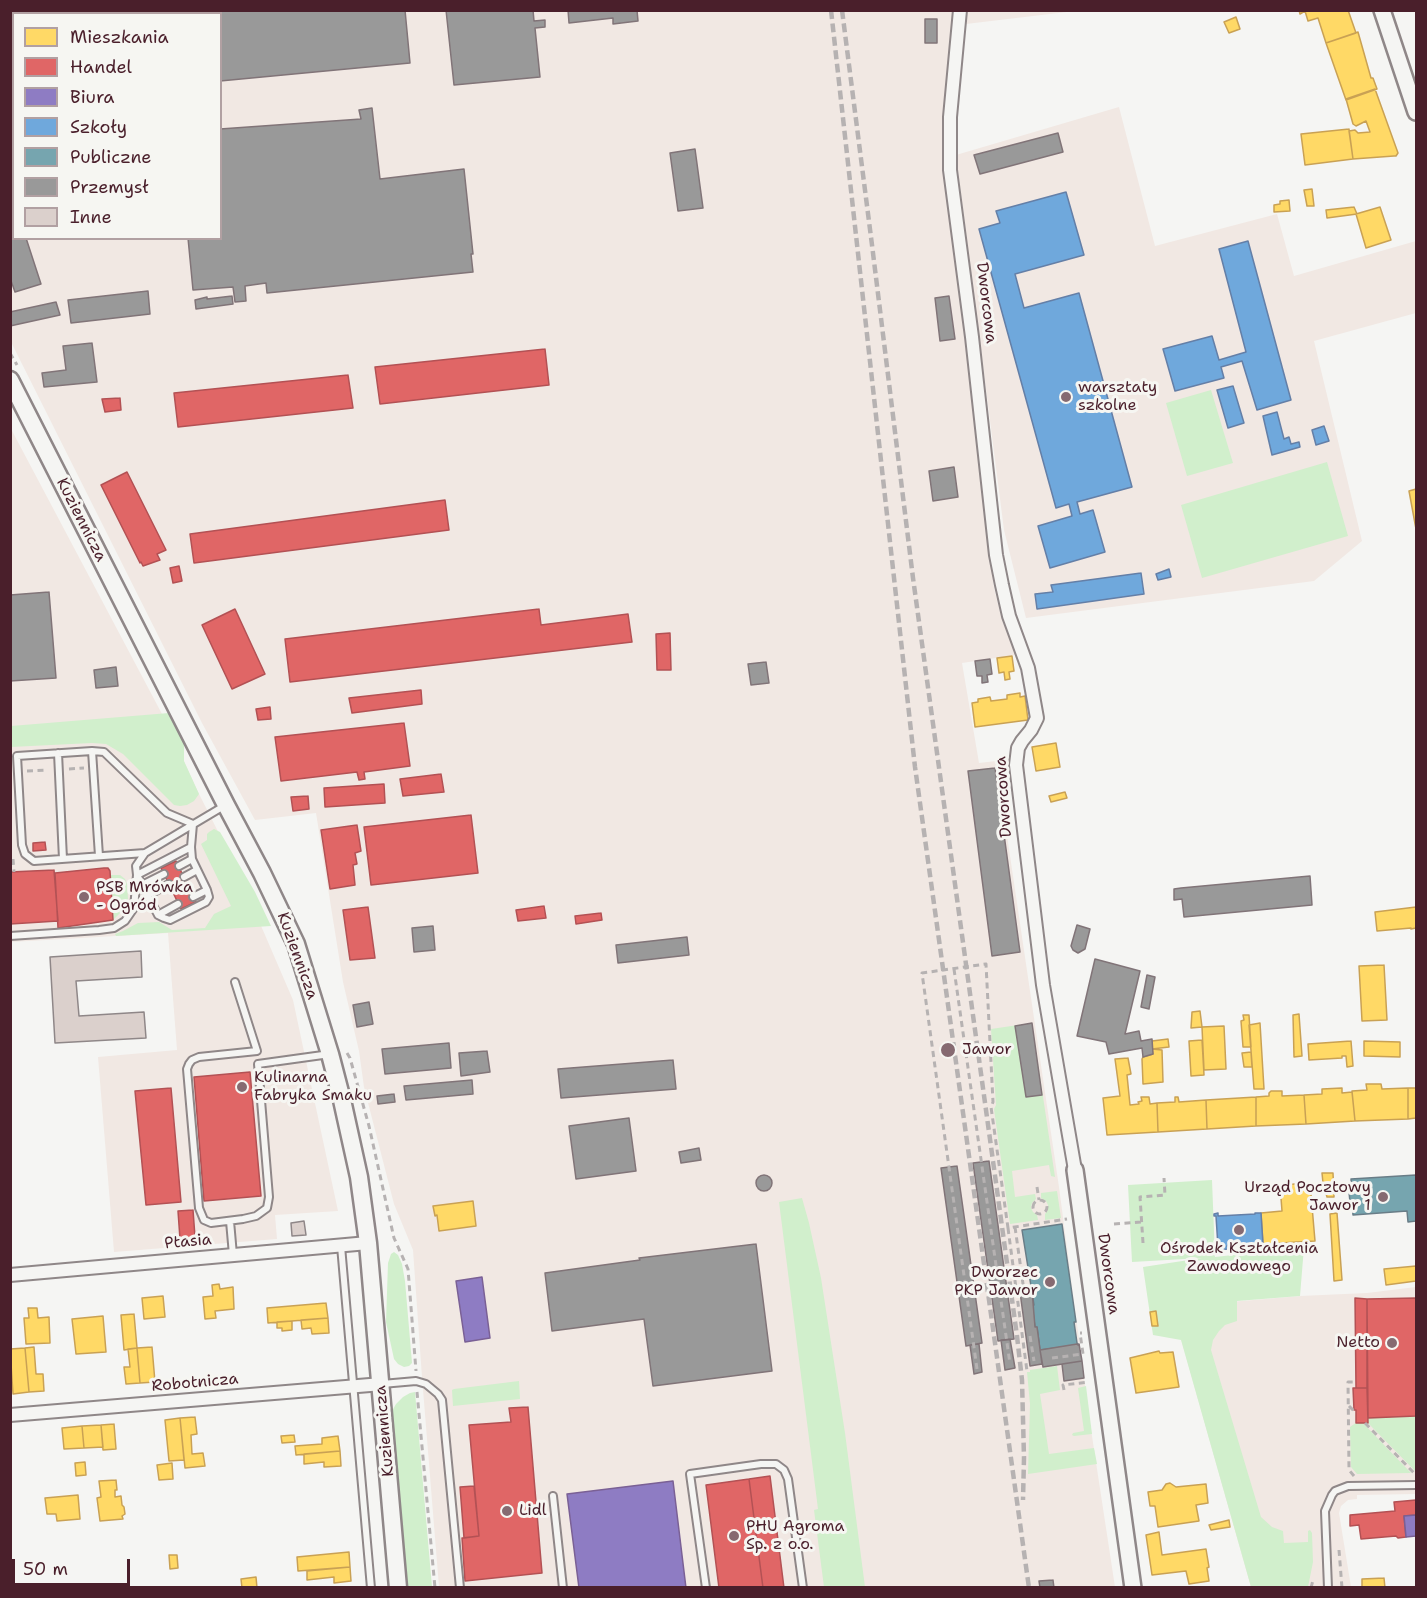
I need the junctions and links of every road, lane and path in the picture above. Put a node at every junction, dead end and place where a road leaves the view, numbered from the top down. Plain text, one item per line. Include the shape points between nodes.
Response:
1 (960, 10) edge
2 (1382, 10) edge
3 (1416, 112) edge
4 (12, 384) edge
5 (92, 751) junction
6 (58, 753) junction
7 (14, 757) edge
8 (226, 805) junction
9 (193, 824) junction
10 (190, 847) junction
11 (145, 853) junction
12 (99, 856) junction
13 (13, 859) dead end
14 (63, 859) junction
15 (192, 859) junction
16 (178, 867) dead end
17 (197, 870) junction
18 (14, 872) dead end
19 (164, 874) dead end
20 (137, 875) junction
21 (184, 877) dead end
22 (169, 884) dead end
23 (142, 885) junction
24 (207, 890) junction
25 (148, 895) junction
26 (193, 897) dead end
27 (178, 904) dead end
28 (158, 915) junction
29 (10, 936) edge
30 (954, 969) junction
31 (235, 982) dead end
32 (257, 1051) junction
33 (330, 1054) junction
34 (350, 1058) dead end
35 (258, 1064) junction
36 (1075, 1170) joint
37 (1164, 1178) dead end
38 (1037, 1187) dead end
39 (1040, 1200) junction
40 (1041, 1214) junction
41 (1067, 1219) dead end
42 (230, 1221) junction
43 (1142, 1222) junction
44 (1043, 1223) junction
45 (1114, 1224) dead end
46 (1015, 1227) junction
47 (1008, 1228) junction
48 (368, 1243) junction
49 (1143, 1243) dead end
50 (341, 1245) junction
51 (233, 1255) junction
52 (10, 1275) edge
53 (1024, 1291) dead end
54 (1030, 1336) dead end
55 (1081, 1337) dead end
56 (1052, 1358) dead end
57 (1034, 1361) dead end
58 (1010, 1364) dead end
59 (977, 1369) dead end
60 (1028, 1371) dead end
61 (416, 1381) junction
62 (1091, 1382) dead end
63 (381, 1384) junction
64 (353, 1387) junction
65 (1064, 1390) dead end
66 (1348, 1406) dead end
67 (1356, 1413) dead end
68 (10, 1415) edge
69 (1365, 1423) dead end
70 (1415, 1474) dead end
71 (1416, 1485) edge
72 (553, 1496) dead end
73 (1313, 1580) dead end
74 (1341, 1581) dead end
75 (371, 1587) edge
76 (398, 1587) edge
77 (435, 1587) edge
78 (460, 1587) edge
79 (563, 1587) edge
80 (706, 1587) edge
81 (803, 1587) edge
82 (1133, 1587) edge
83 (1311, 1587) edge
84 (1328, 1587) edge
85 (1342, 1587) edge

1 - 36 street, Dworcowa via 950,117 950,170 996,555 1010,616 1028,668 1037,718 1018,748 1016,765 1043,985
2 - 3 street
4 - 8 main road, Kuziennicza
5 - 6 lane
5 - 9 lane via 104,752 168,813
5 - 12 lane
6 - 7 lane
6 - 14 lane
7 - 14 lane via 25,854 34,861
8 - 9 lane
8 - 33 main road, Kuziennicza via 296,944
9 - 10 lane
9 - 11 lane
10 - 15 lane
10 - 20 lane
11 - 12 lane
11 - 20 lane via 136,866
12 - 14 lane
13 - 18 path
15 - 16 lane
15 - 17 lane
17 - 21 lane
17 - 24 lane
19 - 23 lane
20 - 23 lane
20 - 29 lane via 134,908 114,928
22 - 25 lane
23 - 25 lane
24 - 26 lane
24 - 28 lane via 209,897 198,907 170,920
25 - 28 lane
27 - 28 lane
30 - 47 path via 986,964 991,1107
30 - 58 path
30 - 59 path via 922,973
31 - 32 lane
32 - 35 lane
32 - 42 lane via 199,1057 192,1060 187,1070 199,1208 204,1220 211,1223
33 - 35 lane
33 - 48 main road, Kuziennicza via 359,1177
34 - 61 path via 394,1238 408,1269
35 - 42 lane via 269,1197 267,1208 256,1215
36 - 82 street, Dworcowa
37 - 43 path via 1165,1195 1140,1197
38 - 39 path
39 - 40 path via 1047,1207
39 - 40 path via 1033,1209
40 - 44 path
41 - 44 path
42 - 51 lane
43 - 45 path
43 - 49 path
44 - 46 path
46 - 47 path
46 - 53 path
47 - 60 path
48 - 50 street, Ptasia
48 - 63 main road, Kuziennicza
50 - 51 street, Ptasia
50 - 64 lane
51 - 52 street, Ptasia
54 - 57 path
55 - 56 path via 1083,1353
61 - 63 lane
61 - 77 path
61 - 78 lane via 426,1384 442,1400
62 - 65 path via 1063,1385
63 - 64 street, Robotnicza
63 - 76 main road, Kuziennicza
64 - 68 street, Robotnicza
64 - 75 lane
66 - 67 path
69 - 70 path
71 - 84 lane via 1348,1486 1335,1491 1325,1511
72 - 79 lane
73 - 83 path
74 - 85 path
80 - 81 lane via 690,1474 776,1464 788,1479

